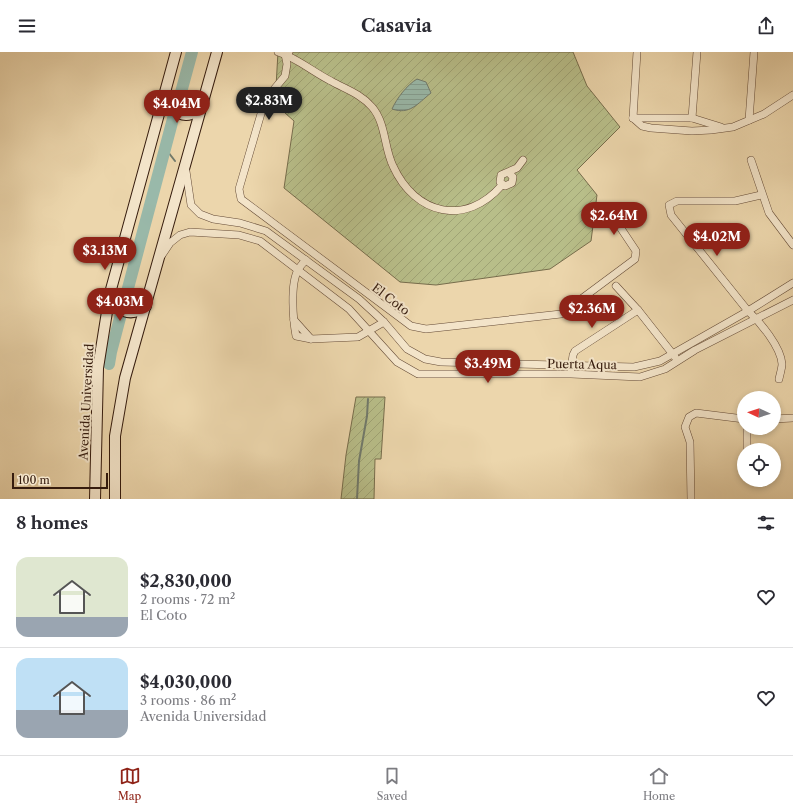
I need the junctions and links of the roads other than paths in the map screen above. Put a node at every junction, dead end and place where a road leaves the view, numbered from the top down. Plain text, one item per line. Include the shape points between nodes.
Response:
1 (176, 52) edge
2 (217, 52) edge
3 (278, 52) edge
4 (637, 52) edge
5 (697, 52) edge
6 (754, 52) edge
7 (287, 53) edge
8 (166, 92) junction
9 (793, 95) edge
10 (202, 105) junction
11 (633, 118) junction
12 (692, 118) junction
13 (749, 120) junction
14 (721, 127) junction
15 (523, 160) dead end
16 (751, 160) dead end
17 (186, 168) junction
18 (761, 195) junction
19 (608, 209) dead end
20 (793, 245) edge
21 (159, 259) junction
22 (306, 260) junction
23 (298, 270) junction
24 (793, 282) edge
25 (616, 286) dead end
26 (110, 293) junction
27 (793, 300) edge
28 (146, 306) junction
29 (638, 310) junction
30 (748, 311) junction
31 (756, 318) junction
32 (384, 322) junction
33 (369, 331) junction
34 (672, 354) junction
35 (678, 362) junction
36 (571, 364) junction
37 (571, 374) junction
38 (779, 379) dead end
39 (793, 418) edge
40 (737, 419) edge
41 (781, 419) edge
42 (95, 499) edge
43 (114, 499) edge
44 (691, 499) edge

1 - 8 main road, Avenida Universidad
2 - 10 main road
3 - 7 street
4 - 11 street
5 - 12 street
6 - 13 street
7 - 15 street via 331,82 364,99 373,108 380,121 398,178 416,198 429,206 448,211 467,209 484,200 502,184 500,177 517,168
7 - 19 street, El Coto via 286,73 264,103 239,189 241,199 411,326 426,329 563,314 635,259 636,251
8 - 10 main road via 169,106 178,112 189,115
8 - 26 main road, Avenida Universidad
9 - 13 street via 764,114
10 - 17 main road
11 - 12 street
11 - 14 street via 642,126 665,130 699,132
12 - 14 street
13 - 14 street via 733,127
16 - 18 street
17 - 21 main road
17 - 22 street, Puerta Aqua via 191,205 200,214 266,231
18 - 20 street via 769,212
18 - 30 street via 735,201 677,201 669,205 671,215
21 - 23 street, Puerta Aqua via 170,243 180,235 190,232 211,232 239,235 260,241
21 - 28 main road
22 - 23 street
22 - 32 street, Puerta Aqua via 359,299
23 - 33 street, Puerta Aqua via 349,309
23 - 33 street via 295,279 293,320 296,336 311,339 358,337
24 - 30 street, Puerta Aqua
25 - 29 street
26 - 28 main road via 114,305 125,312 136,312
26 - 42 main road, Avenida Universidad via 98,368
27 - 31 street, Puerta Aqua
28 - 43 main road via 125,378 115,436
29 - 34 street
29 - 36 street via 575,351
30 - 31 street
30 - 34 street, Puerta Aqua
31 - 35 street, Puerta Aqua via 695,350
31 - 38 street via 776,346 782,363
32 - 33 street
32 - 36 street, Puerta Aqua via 407,349 425,359 441,362
33 - 37 street, Puerta Aqua via 397,362 418,374
34 - 35 street
34 - 36 street, Puerta Aqua via 660,361 634,367
35 - 37 street, Puerta Aqua via 665,369 640,376
36 - 37 street
39 - 41 street
40 - 44 street via 696,413 689,417 685,427 690,442

